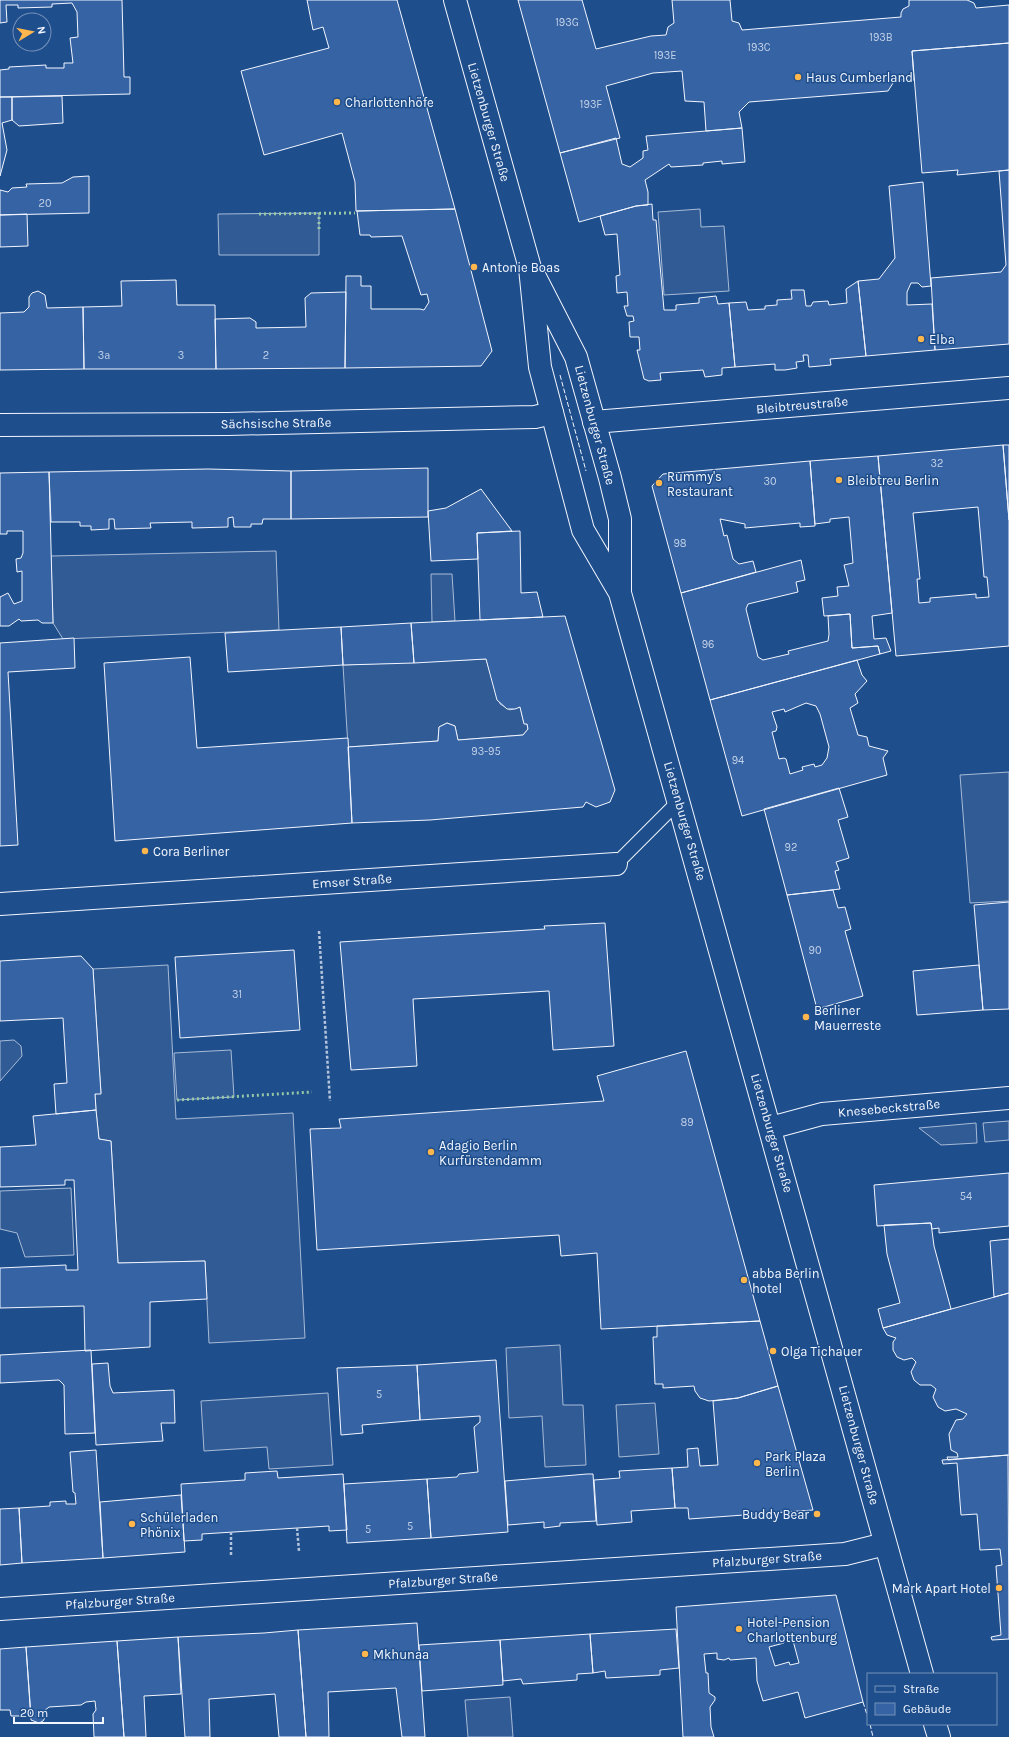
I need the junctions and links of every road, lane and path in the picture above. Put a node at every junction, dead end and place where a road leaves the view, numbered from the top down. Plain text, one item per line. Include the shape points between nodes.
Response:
1 (455, 0) edge
2 (530, 268) junction
3 (1009, 388) edge
4 (552, 413) junction
5 (594, 422) junction
6 (0, 425) edge
7 (620, 593) junction
8 (679, 801) junction
9 (616, 864) joint
10 (0, 904) edge
11 (319, 931) dead end
12 (1009, 1098) edge
13 (330, 1101) dead end
14 (770, 1128) junction
15 (297, 1528) dead end
16 (231, 1532) dead end
17 (885, 1544) junction
18 (300, 1551) dead end
19 (231, 1556) dead end
20 (0, 1609) edge
21 (922, 1673) edge
22 (935, 1725) edge
23 (939, 1737) edge

1 - 2 street, Lietzenburger Straße
2 - 4 street, Lietzenburger Straße via 540,367
2 - 5 street, Lietzenburger Straße via 576,357
3 - 5 street, Bleibtreustraße
4 - 6 street, Sächsische Straße via 535,417
4 - 7 street, Lietzenburger Straße via 583,530
5 - 7 street, Lietzenburger Straße via 620,519
7 - 8 street, Lietzenburger Straße
8 - 9 lane, Emser Straße
8 - 14 street, Lietzenburger Straße
9 - 10 street, Emser Straße
11 - 13 path
12 - 14 street, Knesebeckstraße via 822,1114
14 - 17 street, Lietzenburger Straße
15 - 18 path
16 - 19 path
17 - 20 street, Pfalzburger Straße via 845,1554
17 - 21 street, Lietzenburger Straße
22 - 23 street

